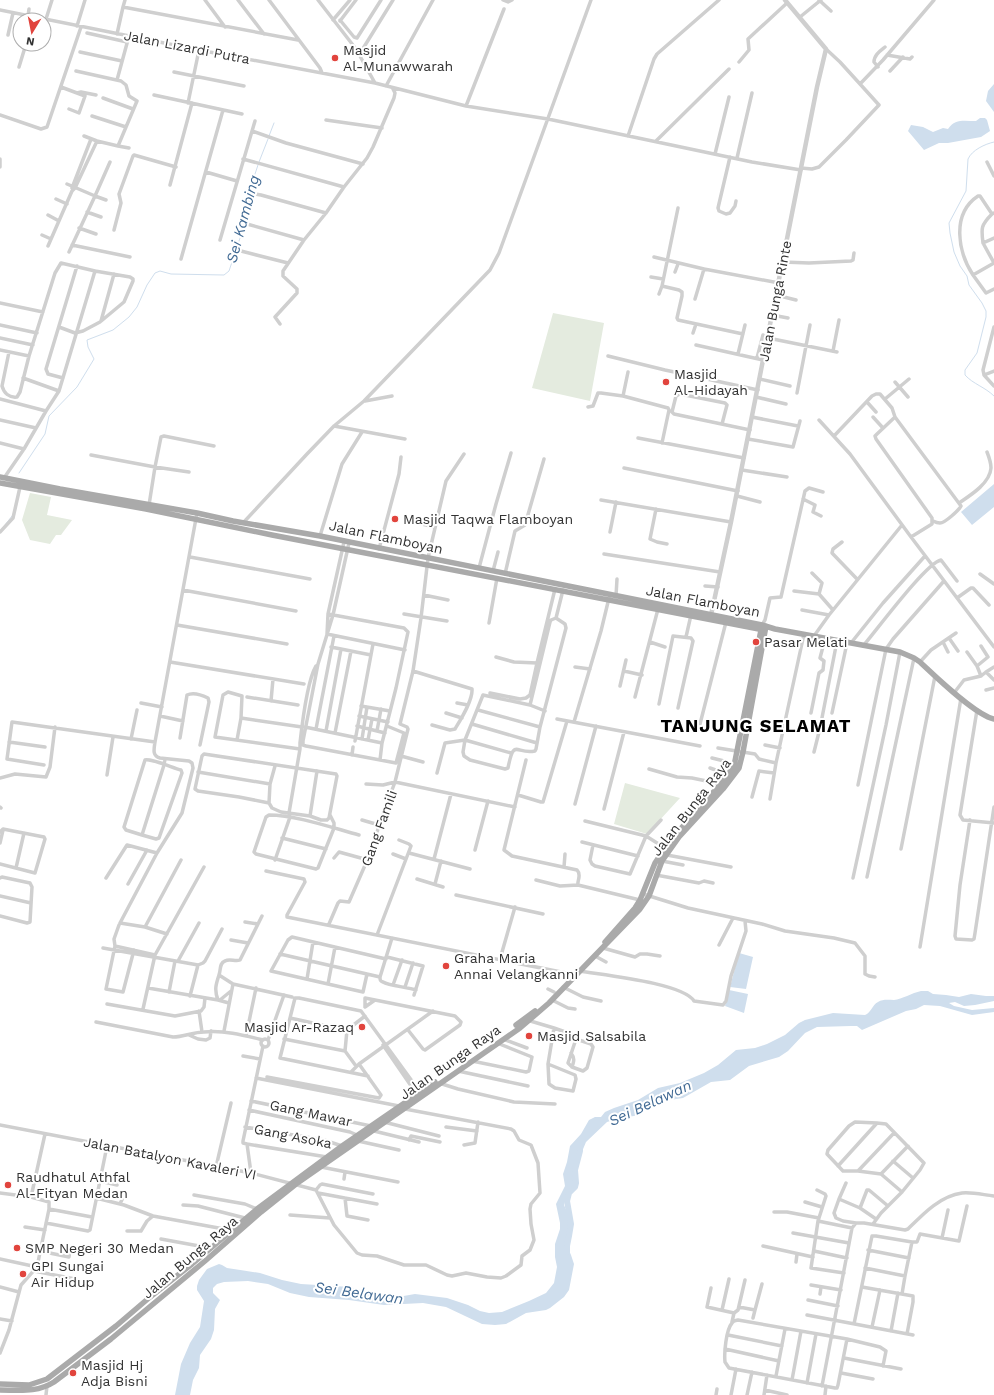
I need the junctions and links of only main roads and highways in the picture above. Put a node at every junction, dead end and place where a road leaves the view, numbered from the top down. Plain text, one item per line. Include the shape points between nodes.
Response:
1 (2, 477) edge
2 (0, 483) edge
3 (20, 485) junction
4 (110, 500) junction
5 (232, 524) junction
6 (564, 588) junction
7 (609, 597) junction
8 (764, 626) junction
9 (994, 719) edge
10 (741, 752) junction
11 (672, 842) junction
12 (644, 897) junction
13 (576, 973) junction
14 (527, 1020) junction
15 (420, 1095) junction
16 (402, 1107) junction
17 (373, 1128) junction
18 (358, 1138) junction
19 (293, 1184) junction
20 (0, 1384) edge
21 (0, 1390) edge
22 (32, 1393) edge

1 - 3 main road, Jalan Flamboyan via 13,479
2 - 3 main road, Jalan Flamboyan
3 - 4 main road, Jalan Flamboyan
4 - 5 main road, Jalan Flamboyan via 196,519
4 - 5 main road, Jalan Flamboyan via 197,512
5 - 6 main road, Jalan Flamboyan via 427,565 555,589
5 - 6 main road, Jalan Flamboyan via 243,522 320,536
6 - 7 main road, Jalan Flamboyan
7 - 8 main road, Jalan Flamboyan via 691,616
7 - 8 main road, Jalan Flamboyan via 616,596
8 - 9 main road via 900,652 920,662 954,694
8 - 10 main road, Jalan Bunga Raya
10 - 11 main road, Jalan Bunga Raya via 732,770 688,819
10 - 11 main road, Jalan Bunga Raya via 739,768
11 - 12 main road, Jalan Bunga Raya
11 - 12 main road, Jalan Bunga Raya via 655,863
12 - 13 main road, Jalan Bunga Raya
12 - 13 main road, Jalan Bunga Raya via 637,913
13 - 14 main road, Jalan Bunga Raya
13 - 14 main road, Jalan Bunga Raya via 552,1000
14 - 15 main road, Jalan Bunga Raya
14 - 15 main road, Jalan Bunga Raya
15 - 16 main road, Jalan Bunga Raya
16 - 17 main road, Jalan Bunga Raya
16 - 17 main road, Jalan Bunga Raya
17 - 18 main road, Jalan Bunga Raya
18 - 19 main road, Jalan Bunga Raya via 321,1167
18 - 19 main road, Jalan Bunga Raya via 342,1146
19 - 20 main road, Jalan Bunga Raya via 245,1218 116,1326 47,1379 29,1385
19 - 22 main road, Jalan Bunga Raya via 111,1339 47,1386
21 - 22 main road, Jalan Bunga Raya

